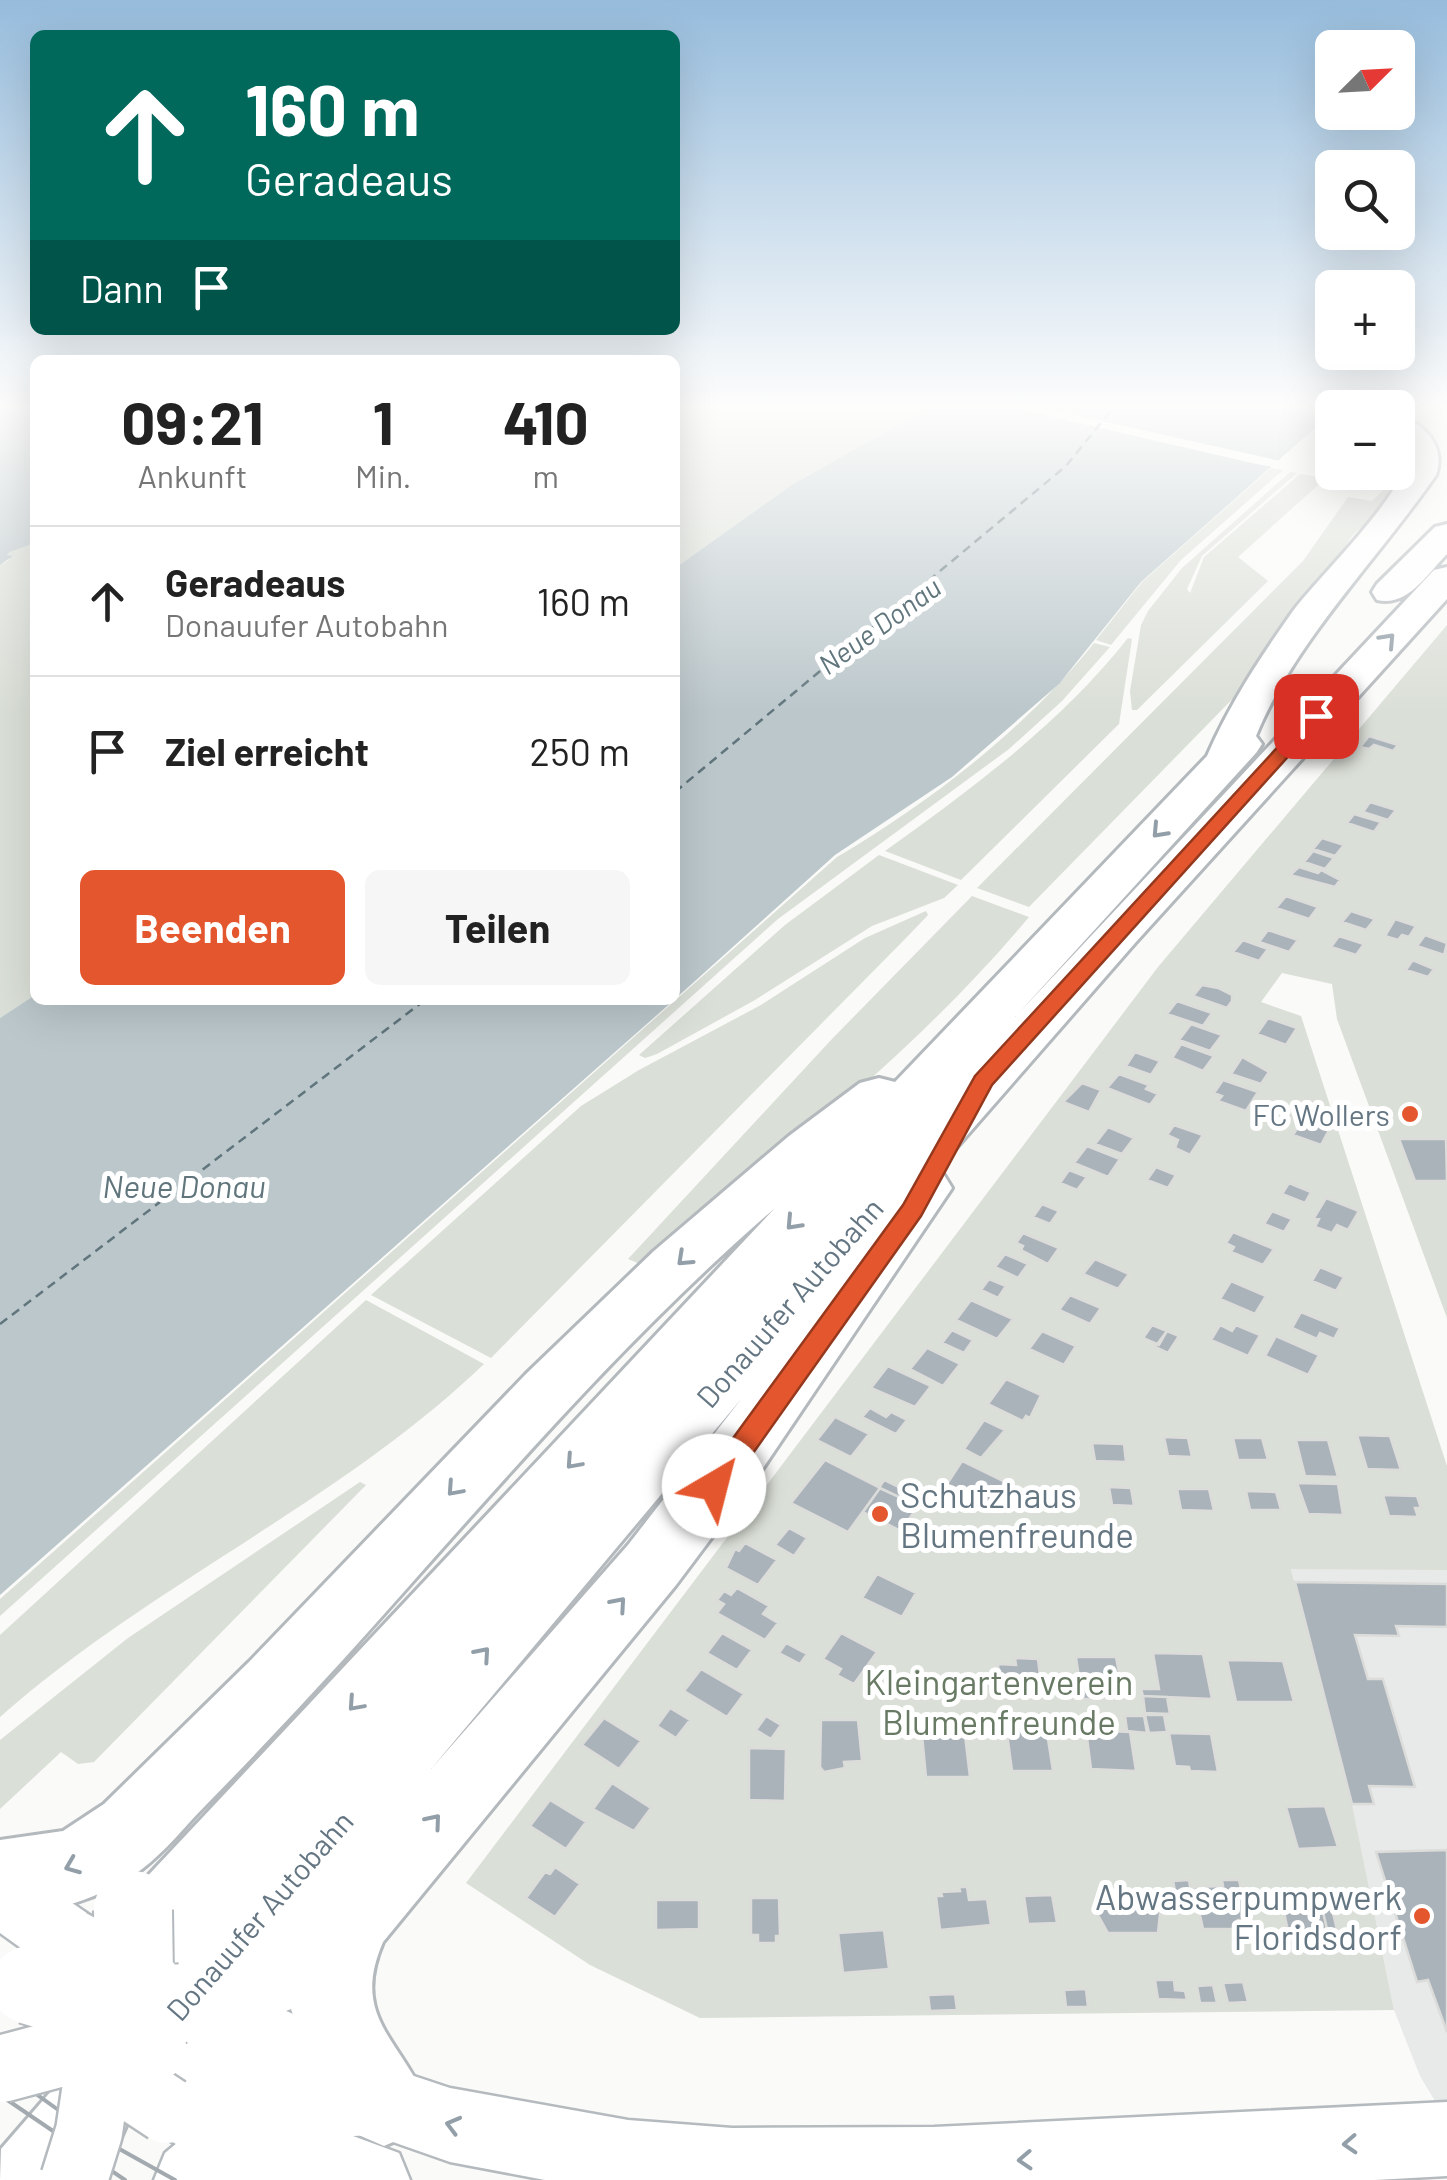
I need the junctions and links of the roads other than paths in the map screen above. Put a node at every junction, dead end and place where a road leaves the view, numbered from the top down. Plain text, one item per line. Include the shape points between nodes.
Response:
1 (1405, 510) edge
2 (1447, 534) edge
3 (1447, 578) edge
4 (1226, 760) junction
5 (980, 1052) junction
6 (238, 1725) junction
7 (355, 1914) junction
8 (103, 1996) edge
9 (0, 2069) edge
10 (0, 2100) edge
11 (384, 2103) junction
12 (1447, 2139) edge
13 (221, 2159) edge
14 (32, 2180) edge
15 (74, 2180) edge
16 (372, 2180) edge

1 - 4 highway via 1310,614 1250,702
2 - 4 highway, Donauufer Autobahn
5 -> 3 highway, Donauufer Autobahn via 1264,771
4 -> 5 highway, Donauufer Autobahn
5 -> 6 highway via 826,1134 591,1346
7 -> 5 highway via 734,1460 912,1210
5 -> 10 highway, Donauufer Autobahn via 646,1381
14 -> 5 highway, Donauufer Autobahn via 683,1422
6 - 8 highway via 158,1845
6 -> 8 highway via 130,1831 102,1852 53,1873
7 - 8 highway via 312,1952
7 - 11 highway via 332,1960 332,2018 349,2057
8 - 9 main road, bridge
8 - 11 main road via 300,2092
8 - 13 highway
8 - 15 main road, bridge via 89,2132
12 -> 11 main road via 934,2165 732,2166 523,2141
13 - 16 main road

